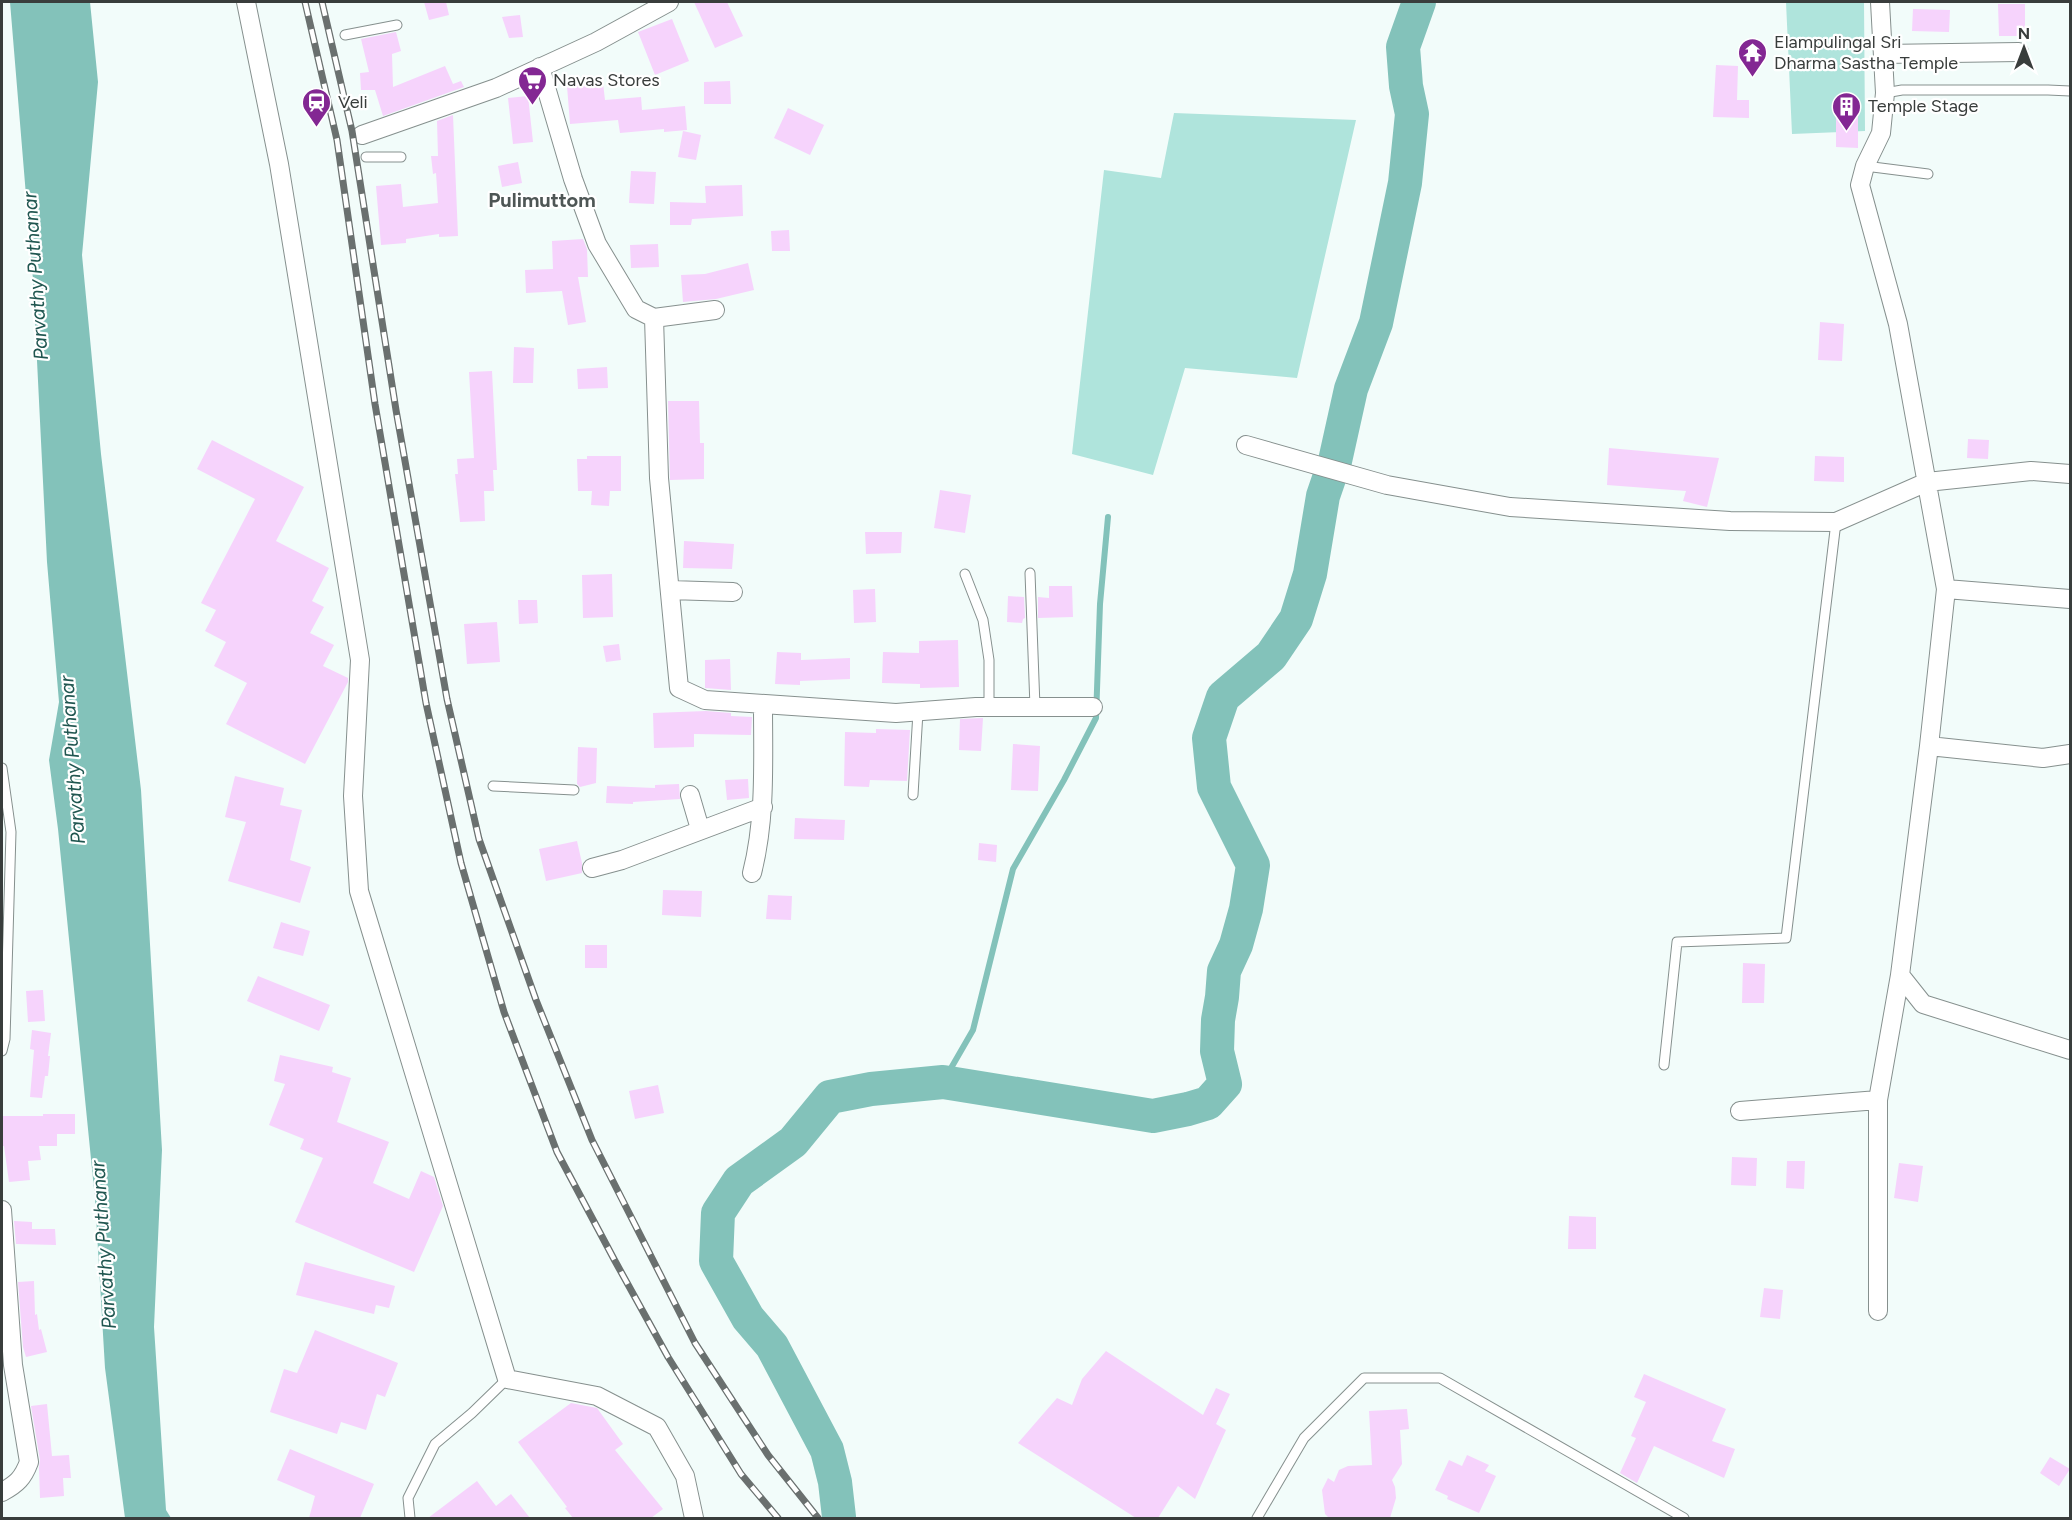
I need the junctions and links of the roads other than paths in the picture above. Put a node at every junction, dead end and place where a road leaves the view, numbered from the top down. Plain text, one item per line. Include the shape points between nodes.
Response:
1 (246, 2) edge
2 (669, 2) edge
3 (1880, 2) edge
4 (397, 25) dead end
5 (345, 35) dead end
6 (2019, 52) dead end
7 (1883, 54) junction
8 (540, 67) junction
9 (2070, 91) edge
10 (1885, 93) junction
11 (362, 135) dead end
12 (366, 156) dead end
13 (401, 157) dead end
14 (1865, 166) junction
15 (1928, 174) dead end
16 (714, 310) dead end
17 (654, 318) junction
18 (1246, 445) dead end
19 (2070, 474) edge
20 (1927, 482) junction
21 (1836, 522) junction
22 (1030, 573) dead end
23 (965, 574) dead end
24 (1946, 589) junction
25 (670, 590) junction
26 (733, 592) dead end
27 (2070, 599) edge
28 (763, 704) junction
29 (989, 707) junction
30 (1035, 707) junction
31 (1093, 707) dead end
32 (918, 711) junction
33 (1929, 746) junction
34 (2070, 754) edge
35 (2, 768) edge
36 (493, 786) dead end
37 (574, 790) dead end
38 (690, 795) dead end
39 (913, 795) dead end
40 (763, 807) junction
41 (700, 829) junction
42 (592, 868) dead end
43 (752, 873) dead end
44 (1900, 975) junction
45 (2070, 1050) edge
46 (2, 1051) edge
47 (1664, 1065) dead end
48 (1878, 1100) junction
49 (1740, 1111) dead end
50 (2, 1210) edge
51 (1878, 1311) dead end
52 (6, 1340) edge
53 (507, 1379) junction
54 (2, 1492) edge
55 (410, 1518) edge
56 (694, 1518) edge
57 (1257, 1518) edge
58 (1684, 1518) edge

1 - 53 street via 279,164 360,660 353,796 359,891
2 - 8 street
3 - 7 street
4 - 5 lane
6 - 7 street
7 - 10 street
8 - 11 street via 496,88
8 - 17 street via 597,244 636,309
9 - 10 lane
10 - 14 street via 1881,133
12 - 13 lane
14 - 15 lane
14 - 20 street via 1860,185 1898,324
16 - 17 street
17 - 25 street via 659,478
18 - 21 street via 1387,485 1510,507 1730,521
19 - 20 street via 2031,471
20 - 21 street
20 - 24 street
21 - 47 lane via 1786,938 1677,942
22 - 30 lane
23 - 29 lane via 983,620 989,660
24 - 27 street
24 - 33 street
25 - 26 street
25 - 28 street via 679,688 705,700
28 - 32 street
28 - 40 street
29 - 30 street
29 - 32 street
30 - 31 street
32 - 39 lane
33 - 34 street via 2043,758
33 - 44 street
35 - 46 lane via 11,832
36 - 37 lane
38 - 41 street
40 - 41 street
40 - 43 street
41 - 42 street
44 - 45 street via 1923,1004
44 - 48 street
48 - 49 street
48 - 51 street
50 - 52 street
52 - 54 street via 29,1462 17,1484
53 - 55 lane via 435,1444 408,1498
53 - 56 street via 597,1396 657,1427 685,1476
57 - 58 lane via 1304,1438 1364,1378 1440,1378

